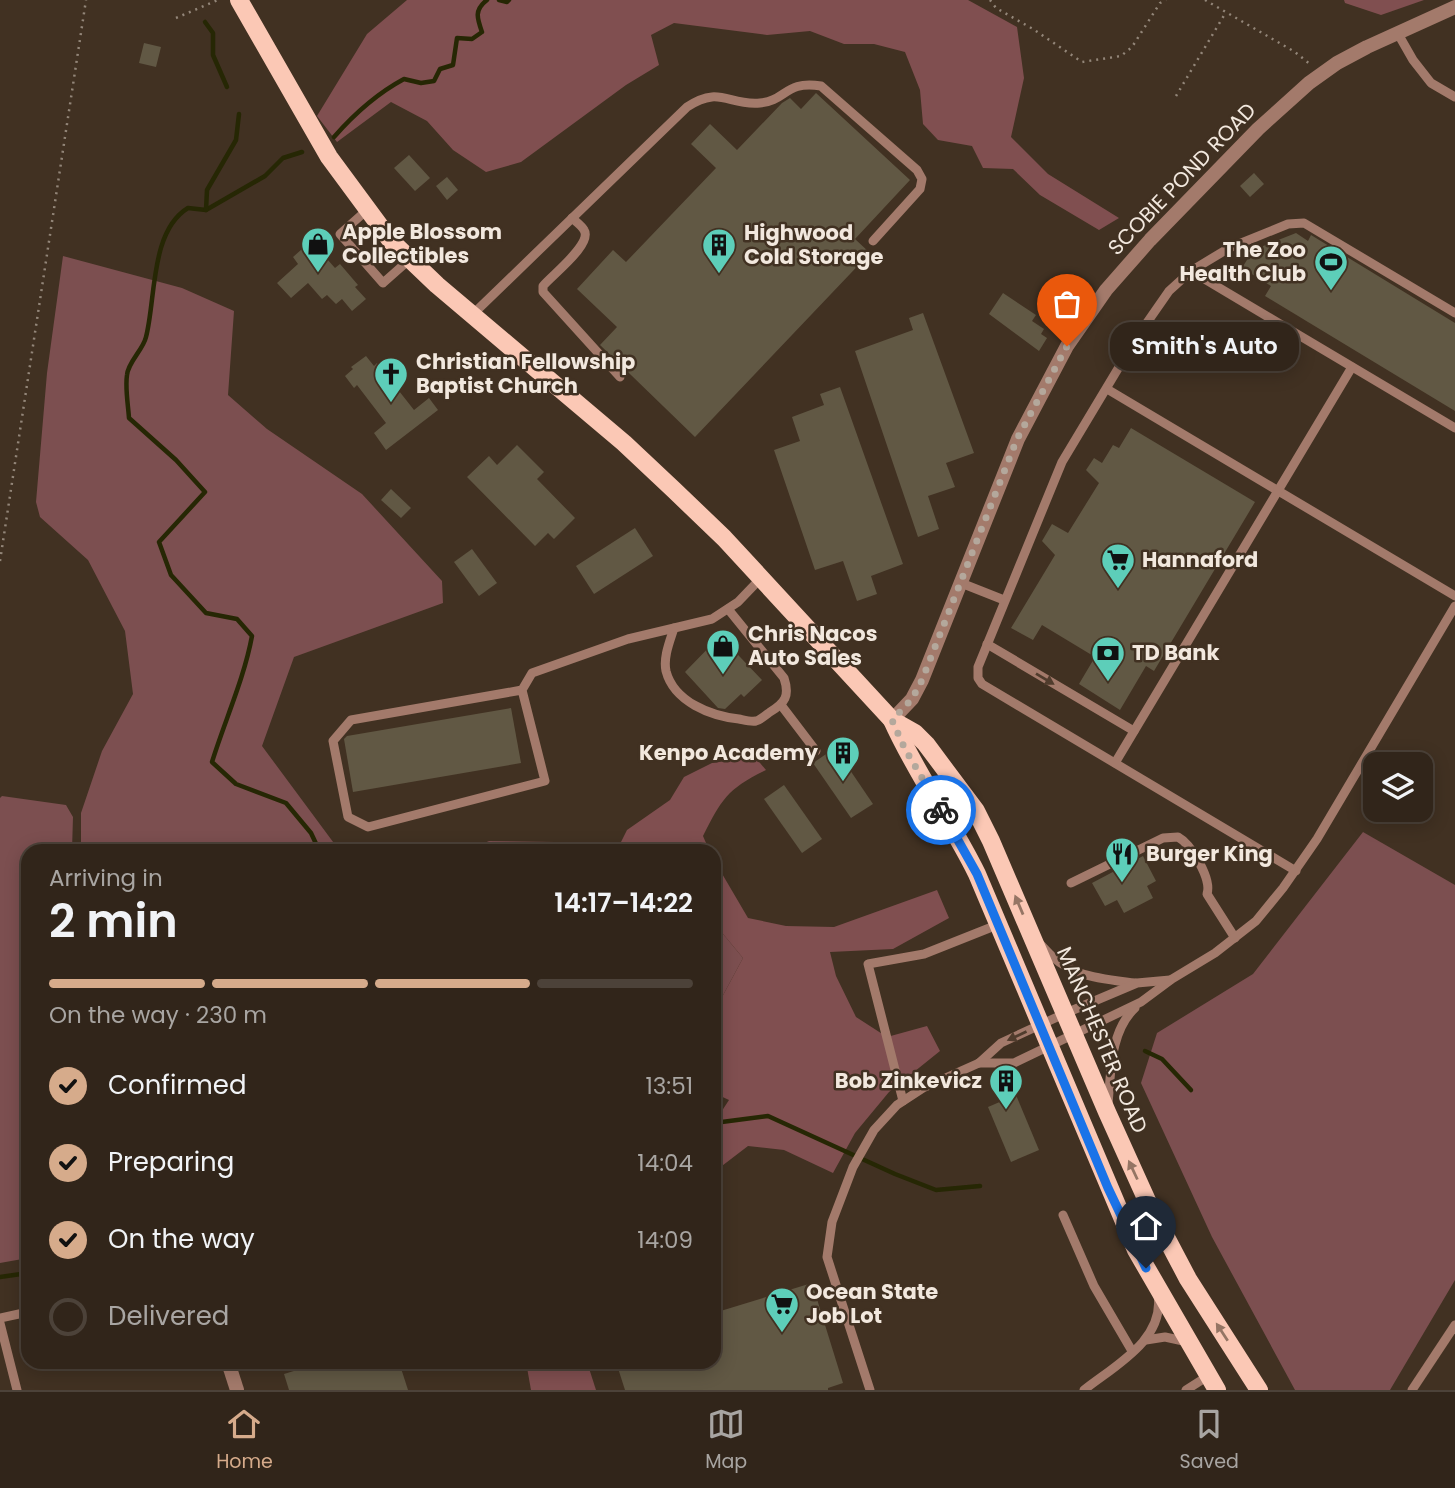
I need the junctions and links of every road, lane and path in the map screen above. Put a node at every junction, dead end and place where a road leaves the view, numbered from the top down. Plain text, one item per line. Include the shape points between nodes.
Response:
1 (86, 0) edge
2 (218, 0) edge
3 (239, 0) edge
4 (990, 0) edge
5 (1166, 0) edge
6 (1205, 0) edge
7 (1455, 7) edge
8 (1226, 12) junction
9 (176, 18) dead end
10 (1397, 32) junction
11 (1321, 74) junction
12 (1176, 96) dead end
13 (1455, 97) edge
14 (367, 210) junction
15 (572, 218) junction
16 (873, 241) dead end
17 (409, 260) junction
18 (1191, 271) junction
19 (1455, 313) edge
20 (472, 315) junction
21 (1352, 366) junction
22 (620, 377) dead end
23 (1107, 389) junction
24 (1455, 428) edge
25 (1278, 490) junction
26 (0, 561) edge
27 (761, 578) junction
28 (961, 583) junction
29 (1455, 596) edge
30 (1004, 600) junction
31 (1455, 606) edge
32 (728, 609) junction
33 (674, 628) junction
34 (987, 644) junction
35 (522, 690) junction
36 (781, 705) junction
37 (892, 720) junction
38 (1134, 731) junction
39 (817, 751) dead end
40 (1115, 763) junction
41 (1296, 871) junction
42 (1071, 883) dead end
43 (998, 925) junction
44 (1032, 934) junction
45 (1235, 939) junction
46 (1172, 979) junction
47 (1137, 983) junction
48 (1142, 1002) junction
49 (1066, 1013) junction
50 (1040, 1025) junction
51 (1075, 1033) junction
52 (1049, 1046) junction
53 (979, 1063) junction
54 (903, 1101) junction
55 (1107, 1112) junction
56 (1063, 1215) dead end
57 (1156, 1286) junction
58 (21, 1314) edge
59 (0, 1320) edge
60 (1455, 1325) edge
61 (1146, 1340) junction
62 (1188, 1342) junction
63 (1132, 1352) junction
64 (230, 1369) edge
65 (1213, 1383) edge
66 (18, 1390) edge
67 (237, 1390) edge
68 (870, 1390) edge
69 (1084, 1390) edge
70 (1186, 1390) edge
71 (1259, 1390) edge
72 (1412, 1390) edge

1 - 26 path
2 - 9 path
3 - 14 main road, MANCHESTER ROAD via 329,157
4 - 5 path via 1082,62 1121,56
6 - 8 path
7 - 10 street, SCOBIE POND ROAD
8 - 11 path via 1295,52
8 - 12 path
10 - 11 street, SCOBIE POND ROAD
10 - 13 lane via 1431,83
11 - 28 street, SCOBIE POND ROAD via 1258,128 1085,317 1017,439
14 - 17 main road, MANCHESTER ROAD
14 - 17 lane via 340,234 383,283
15 - 16 lane via 700,97 764,103 807,83 821,86 922,179 920,189
15 - 20 lane
15 - 22 lane via 585,230 586,239 542,292
17 - 20 main road, MANCHESTER ROAD
18 - 19 lane via 1229,248 1288,224 1304,223
18 - 21 lane
18 - 23 lane via 1169,290
20 - 27 main road, MANCHESTER ROAD via 624,443
21 - 24 lane
21 - 25 lane
23 - 25 lane
23 - 30 lane via 1062,462
25 - 29 lane
25 - 38 lane
27 - 32 lane
27 - 37 main road, MANCHESTER ROAD
28 - 30 lane
28 - 37 street, SCOBIE POND ROAD via 922,680
30 - 34 lane
31 - 41 lane
32 - 33 lane via 712,619
32 - 36 lane via 783,678 788,690
33 - 35 lane via 532,673
33 - 36 lane via 666,672 685,699 716,715 756,721
34 -> 38 lane
34 - 40 lane via 977,672 982,684
35 - 35 lane via 351,720 333,741 348,817 368,827 545,781
36 - 39 lane
37 - 43 main road, MANCHESTER ROAD via 965,850
44 -> 37 main road, MANCHESTER ROAD via 970,802 926,744
38 - 40 lane
40 - 41 lane
41 - 45 lane
42 - 45 lane via 1163,838 1175,837 1190,848 1208,880 1207,894
43 - 50 main road, MANCHESTER ROAD
43 - 54 lane via 924,954 868,964
44 - 47 lane via 1068,969
44 - 49 main road, MANCHESTER ROAD
45 - 46 lane
46 - 47 lane
46 - 48 lane
47 - 49 lane
48 - 51 lane
48 - 55 lane via 1125,1019 1116,1041
49 - 50 lane
49 - 51 main road, MANCHESTER ROAD
50 - 52 main road, MANCHESTER ROAD
50 -> 53 lane via 1001,1043
51 - 52 lane
51 - 55 main road, MANCHESTER ROAD
52 - 53 lane via 1014,1063
52 - 57 main road, MANCHESTER ROAD via 1108,1188
53 - 54 lane
54 - 68 lane via 863,1146 832,1222 827,1257
71 -> 55 main road, MANCHESTER ROAD via 1174,1254
56 - 63 lane via 1094,1286
57 - 61 lane via 1158,1319
57 - 62 main road, MANCHESTER ROAD
58 - 59 lane
59 - 66 lane
60 - 72 lane
61 - 62 lane via 1165,1337
61 - 63 lane
62 - 65 main road, MANCHESTER ROAD
63 - 69 lane
64 - 67 street
65 - 70 lane

